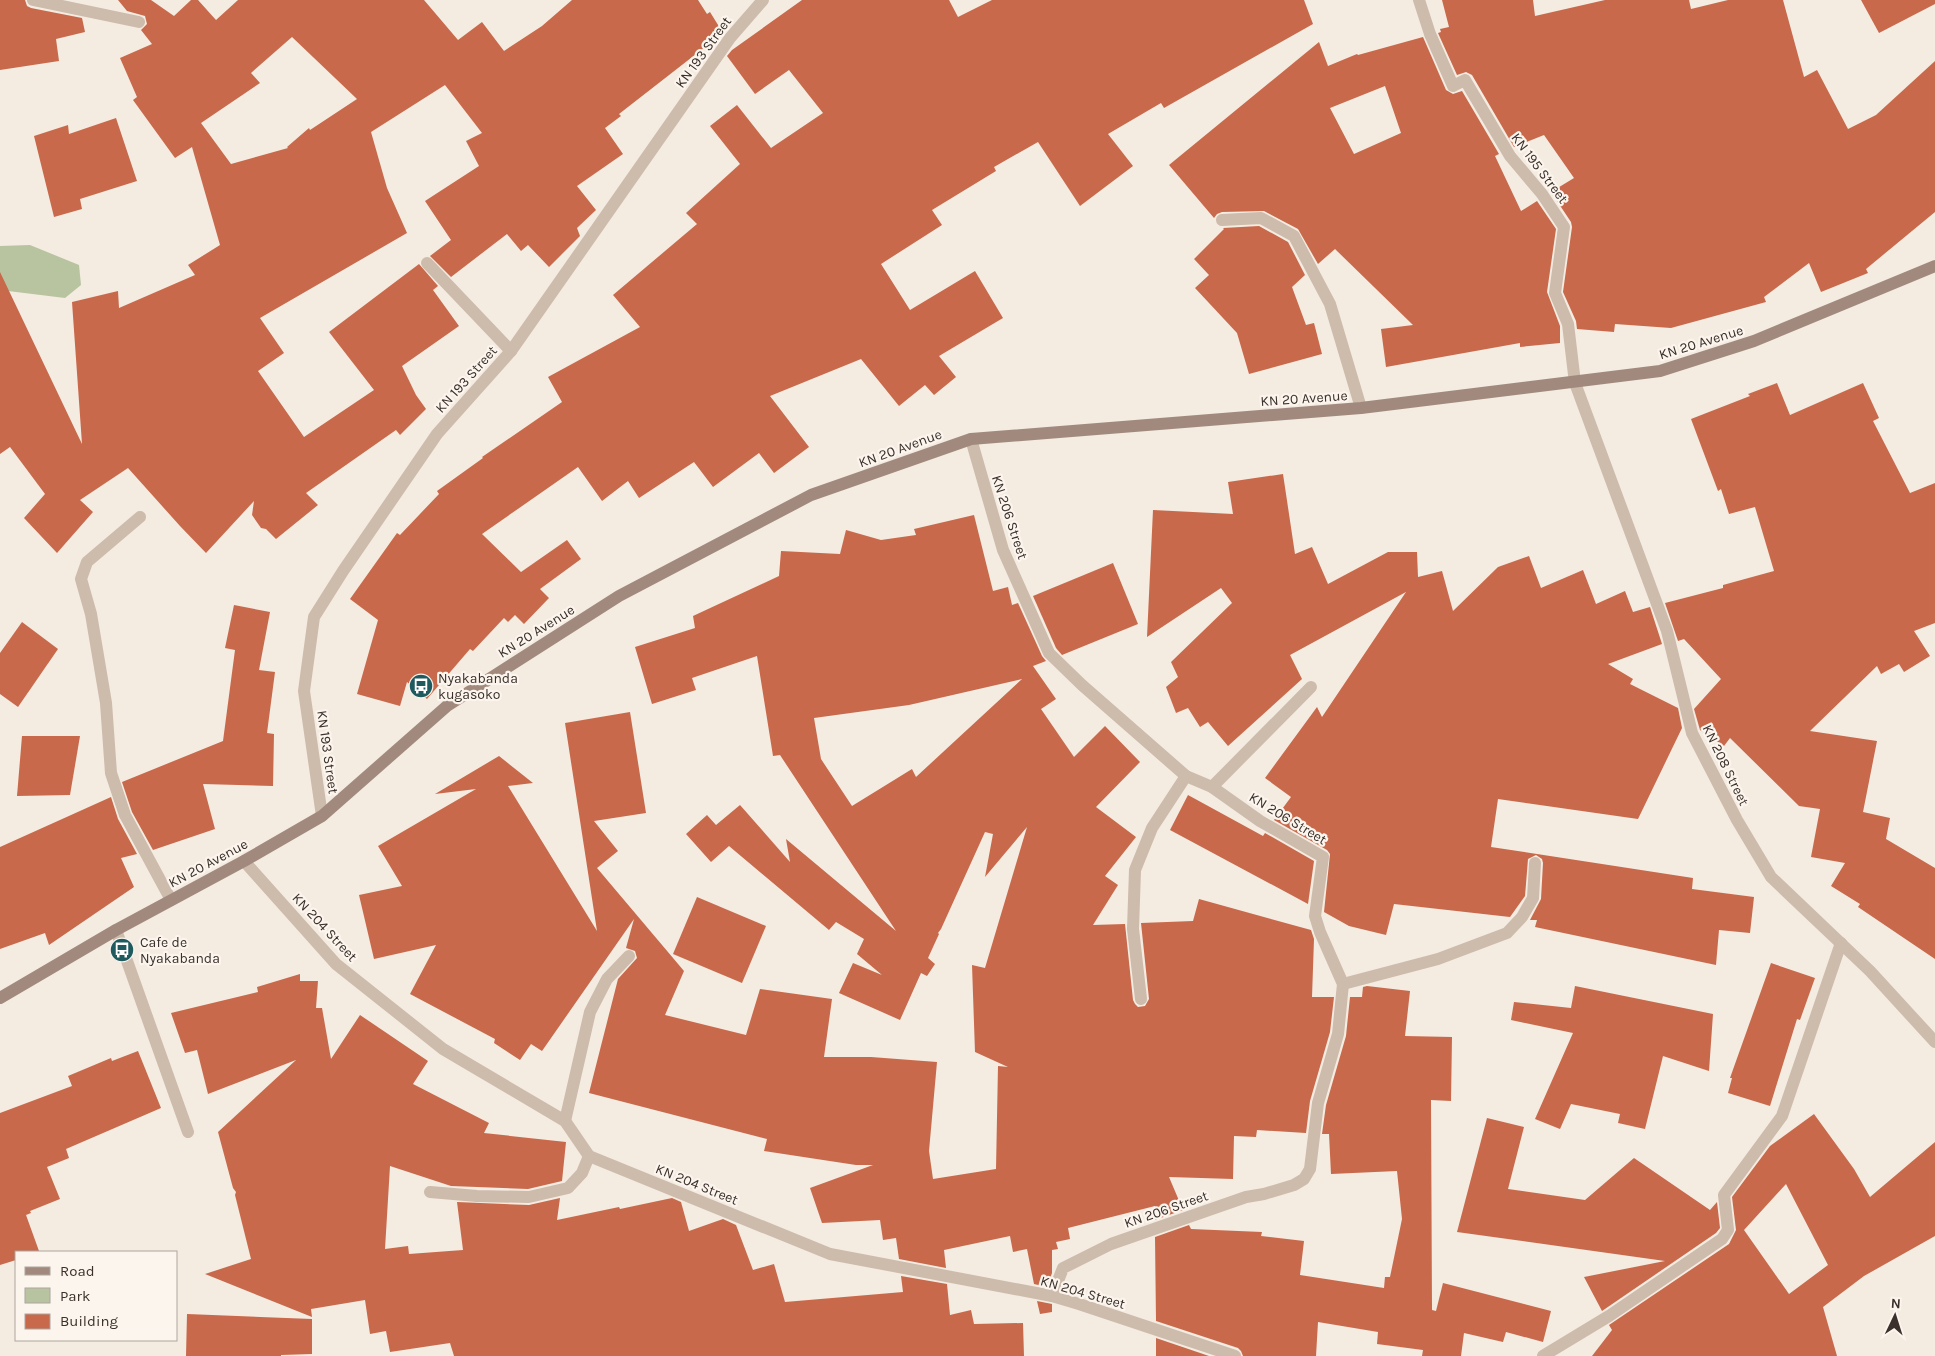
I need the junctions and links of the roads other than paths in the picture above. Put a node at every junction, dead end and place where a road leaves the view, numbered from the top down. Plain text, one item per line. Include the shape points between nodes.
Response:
1 (33, 0) edge
2 (763, 0) edge
3 (1419, 0) edge
4 (139, 22) dead end
5 (1222, 220) dead end
6 (427, 263) dead end
7 (1935, 266) edge
8 (511, 351) junction
9 (1575, 383) junction
10 (1361, 408) junction
11 (971, 438) junction
12 (140, 517) dead end
13 (1311, 687) dead end
14 (1186, 776) junction
15 (1212, 788) junction
16 (322, 816) junction
17 (244, 861) junction
18 (1535, 863) dead end
19 (171, 900) junction
20 (116, 930) junction
21 (1841, 943) junction
22 (630, 956) dead end
23 (1343, 984) junction
24 (0, 998) edge
25 (1140, 999) dead end
26 (1935, 1042) edge
27 (565, 1121) junction
28 (188, 1132) dead end
29 (589, 1156) junction
30 (430, 1192) dead end
31 (1052, 1296) junction
32 (1235, 1356) edge
33 (1542, 1356) edge

1 - 4 street
2 - 8 street, KN 193 Street via 730,38
3 - 9 street, KN 195 Street via 1453,86 1465,80 1510,156 1564,227 1555,293 1568,324
5 - 10 street via 1261,218 1294,236 1330,304
6 - 8 street
7 - 9 main road, KN 20 Avenue via 1754,341 1660,371
8 - 16 street, KN 193 Street via 437,434 314,617 304,690
9 - 10 main road, KN 20 Avenue
9 - 21 street, KN 208 Street via 1667,631 1692,733 1771,877
10 - 11 main road, KN 20 Avenue
11 - 14 street, KN 206 Street via 1003,550 1049,653
11 - 16 main road, KN 20 Avenue via 811,495 619,596 447,706
12 - 19 street via 87,562 81,579 91,614 106,704 111,773 125,814
13 - 15 street
14 - 15 street, KN 206 Street
14 - 25 street via 1152,828 1135,870 1133,929
15 - 23 street, KN 206 Street via 1260,822 1323,857 1315,916
16 - 17 main road, KN 20 Avenue
17 - 19 main road, KN 20 Avenue
17 - 27 street, KN 204 Street via 336,964 443,1048
18 - 23 street via 1533,898 1507,933 1438,959
19 - 20 main road, KN 20 Avenue
20 - 24 main road, KN 20 Avenue
20 - 28 street
21 - 26 street, KN 208 Street
21 - 33 street via 1782,1116 1724,1196 1728,1230 1722,1239 1609,1316
22 - 27 street via 607,979 590,1012
23 - 31 street, KN 206 Street via 1338,1034 1318,1103 1310,1169 1304,1180 1111,1244 1063,1268
27 - 29 street, KN 204 Street
29 - 30 street via 582,1173 568,1188 529,1197
29 - 31 street, KN 204 Street via 830,1254
31 - 32 street, KN 204 Street

